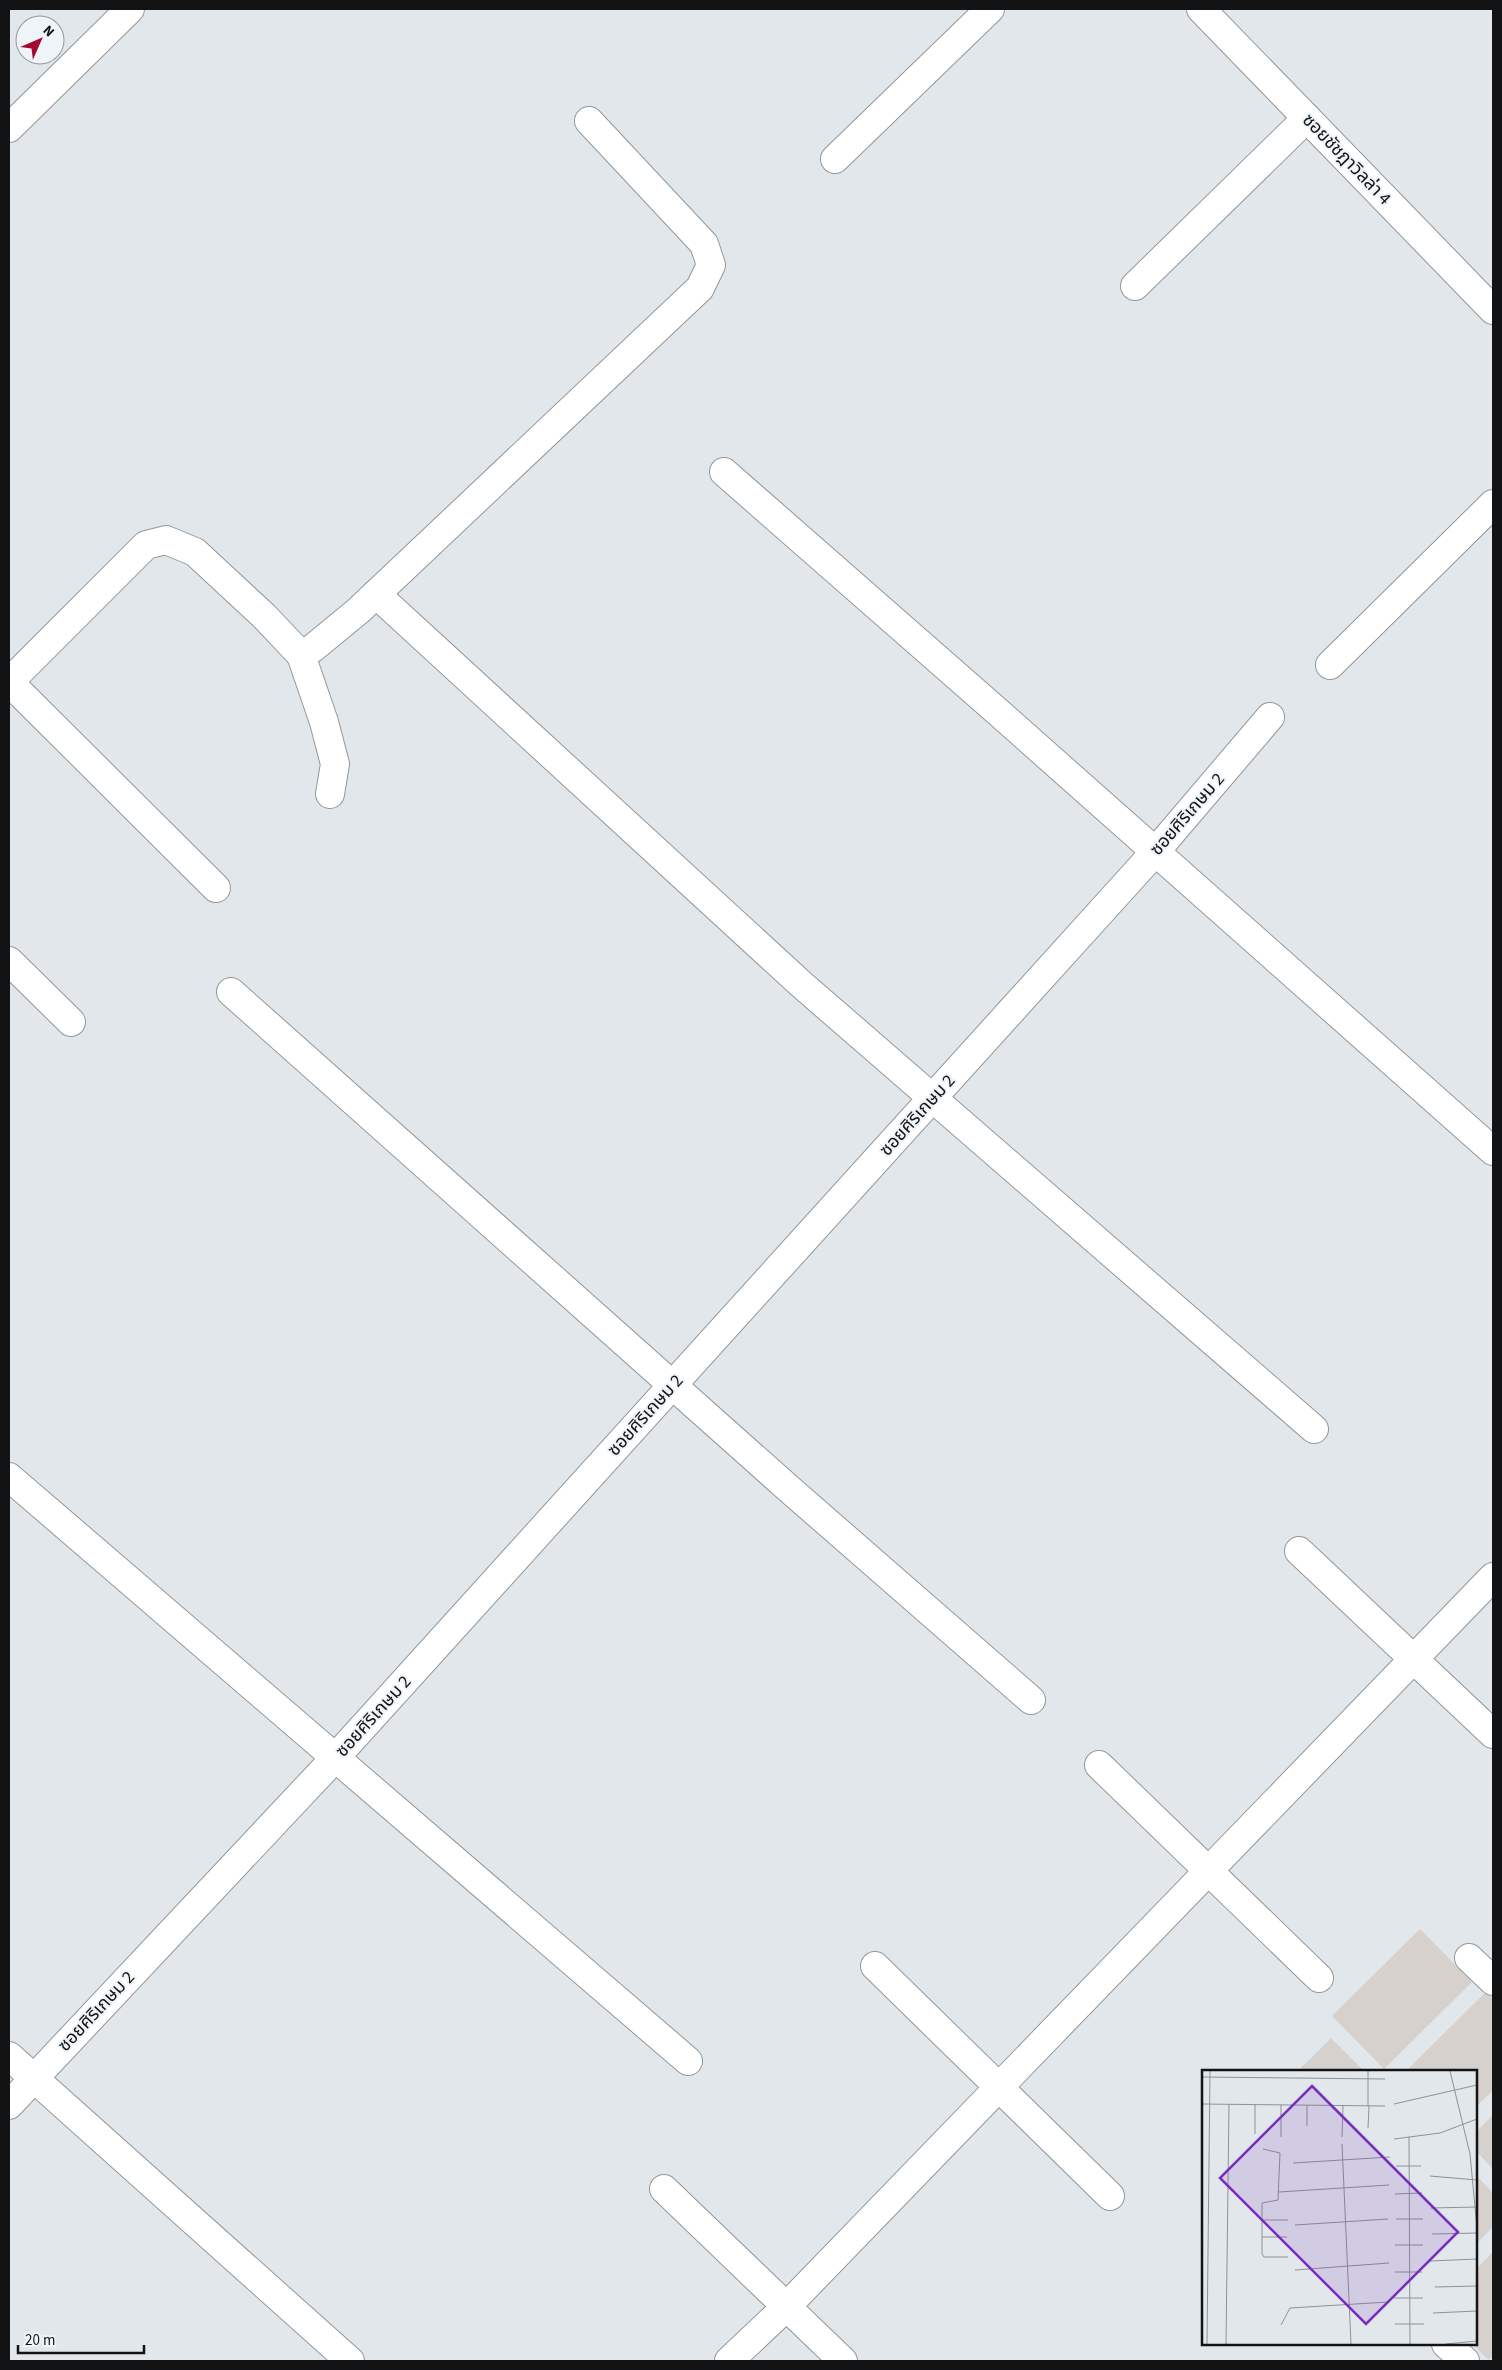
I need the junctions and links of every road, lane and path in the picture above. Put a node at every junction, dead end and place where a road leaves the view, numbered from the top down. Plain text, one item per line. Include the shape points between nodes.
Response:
1 (130, 9) edge
2 (990, 9) edge
3 (1201, 9) edge
4 (1307, 118) junction
5 (589, 121) dead end
6 (9, 128) edge
7 (835, 159) dead end
8 (1135, 286) dead end
9 (1493, 310) edge
10 (724, 472) dead end
11 (1493, 504) edge
12 (376, 594) junction
13 (301, 655) junction
14 (1330, 665) dead end
15 (9, 682) edge
16 (1270, 716) dead end
17 (330, 794) dead end
18 (1155, 852) junction
19 (216, 888) dead end
20 (9, 961) edge
21 (232, 992) dead end
22 (70, 1022) dead end
23 (933, 1097) junction
24 (1493, 1152) edge
25 (672, 1385) junction
26 (1314, 1429) dead end
27 (9, 1477) edge
28 (1299, 1551) dead end
29 (1493, 1577) edge
30 (1414, 1659) junction
31 (1031, 1700) dead end
32 (1493, 1734) edge
33 (335, 1758) junction
34 (1099, 1765) dead end
35 (1208, 1871) junction
36 (1469, 1958) dead end
37 (875, 1966) dead end
38 (1319, 1978) dead end
39 (1493, 1981) edge
40 (9, 2056) edge
41 (688, 2061) dead end
42 (33, 2078) junction
43 (999, 2088) junction
44 (9, 2104) edge
45 (664, 2189) dead end
46 (1110, 2196) dead end
47 (786, 2307) junction
48 (1447, 2345) edge
49 (350, 2361) edge
50 (729, 2361) edge
51 (843, 2361) edge
52 (1465, 2361) edge

1 - 6 street
2 - 7 street
3 - 4 street, ซอยชัชฎาวิลล่า 4
4 - 8 street
4 - 9 street, ซอยชัชฎาวิลล่า 4
5 - 12 street via 704,244 711,265 700,288
10 - 18 street
11 - 14 street
12 - 13 street via 314,648
12 - 23 street via 794,977
13 - 15 street via 196,552 166,540 146,545
13 - 17 street via 335,764
15 - 19 street
16 - 18 street, ซอยศิริเกษม 2
18 - 23 street, ซอยศิริเกษม 2
18 - 24 street
20 - 22 street
21 - 25 street
23 - 25 street, ซอยศิริเกษม 2
23 - 26 street
25 - 31 street
25 - 33 street, ซอยศิริเกษม 2
27 - 33 street
28 - 30 street
29 - 30 street
30 - 32 street
30 - 35 street
33 - 41 street
33 - 42 street, ซอยศิริเกษม 2
34 - 35 street
35 - 38 street
35 - 43 street
36 - 39 street
37 - 43 street
40 - 42 street
42 - 44 street, ซอยศิริเกษม 2
42 - 49 street
43 - 46 street
43 - 47 street
45 - 47 street
47 - 50 street
47 - 51 street
48 - 52 street

